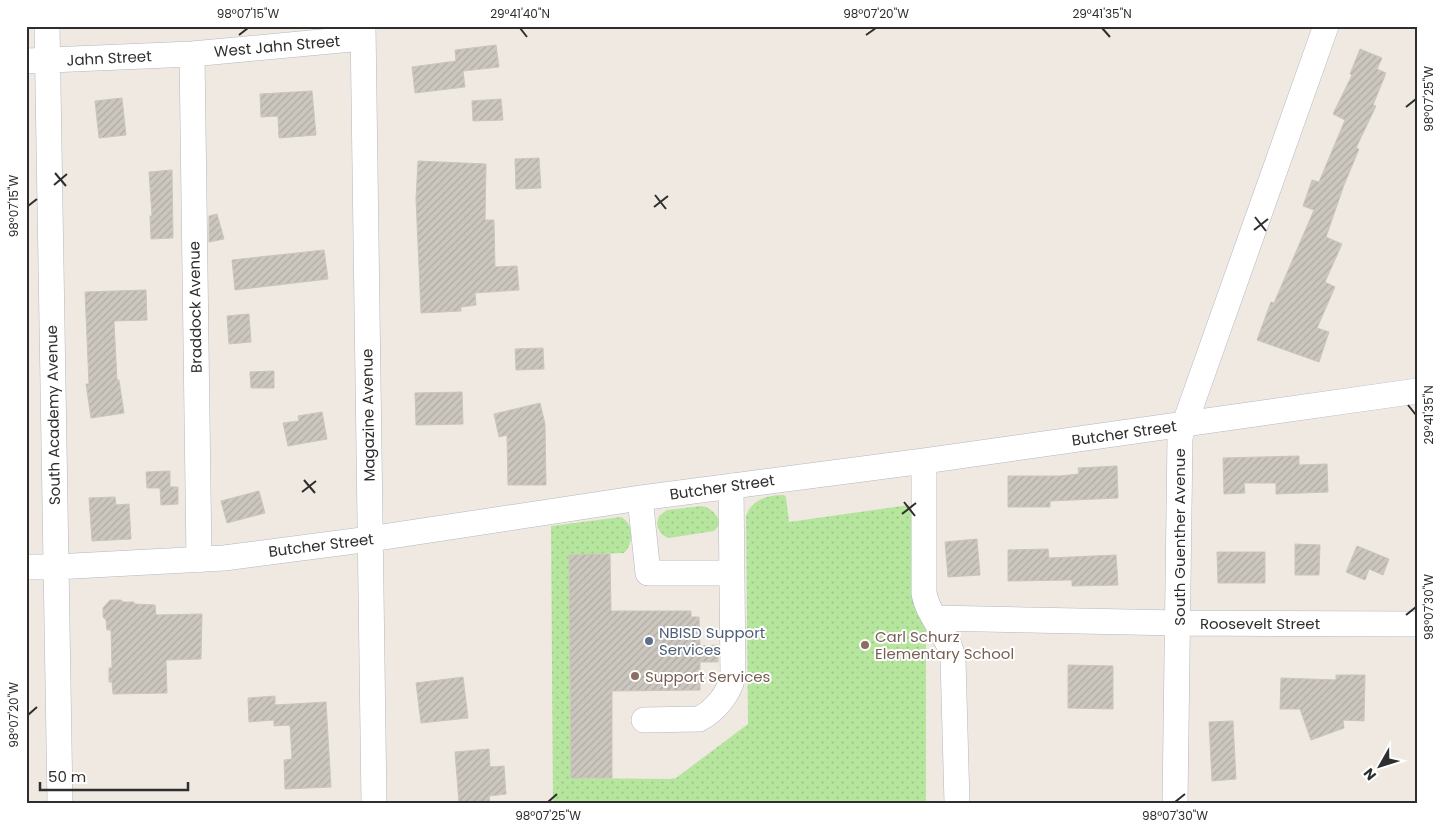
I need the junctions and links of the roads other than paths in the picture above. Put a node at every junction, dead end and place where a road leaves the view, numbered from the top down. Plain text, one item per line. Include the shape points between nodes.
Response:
1 (47, 26) edge
2 (1326, 26) edge
3 (363, 32) edge
4 (192, 54) junction
5 (37, 61) edge
6 (1417, 391) edge
7 (1184, 425) junction
8 (924, 461) junction
9 (731, 486) junction
10 (640, 498) junction
11 (370, 539) junction
12 (199, 560) junction
13 (55, 566) junction
14 (26, 567) edge
15 (732, 573) junction
16 (935, 618) junction
17 (1178, 623) junction
18 (1417, 624) edge
19 (644, 720) dead end
20 (60, 803) edge
21 (374, 803) edge
22 (957, 803) edge
23 (1175, 803) edge

1 - 5 street, South Academy Avenue
2 - 7 street, South Guenther Avenue
3 - 4 street, West Jahn Street
3 - 11 street, Magazine Avenue
4 - 5 street, Jahn Street
4 - 12 street, Braddock Avenue
5 - 13 street, South Academy Avenue
6 - 7 street, Butcher Street
7 - 8 street, Butcher Street
7 - 17 street, South Guenther Avenue via 1179,449
8 - 9 street, Butcher Street
8 - 16 street via 924,593
9 - 10 street, Butcher Street
9 - 15 street
10 - 11 street, Butcher Street
10 - 15 street via 648,573
11 - 12 street, Butcher Street
11 - 21 street, Magazine Avenue
12 - 13 street, Butcher Street
13 - 14 street, Butcher Street
13 - 20 street, South Academy Avenue
15 - 19 street via 733,676 724,698 699,719
16 - 17 street, Roosevelt Street
16 - 22 street via 949,642 953,659
17 - 18 street, Roosevelt Street
17 - 23 street, South Guenther Avenue

